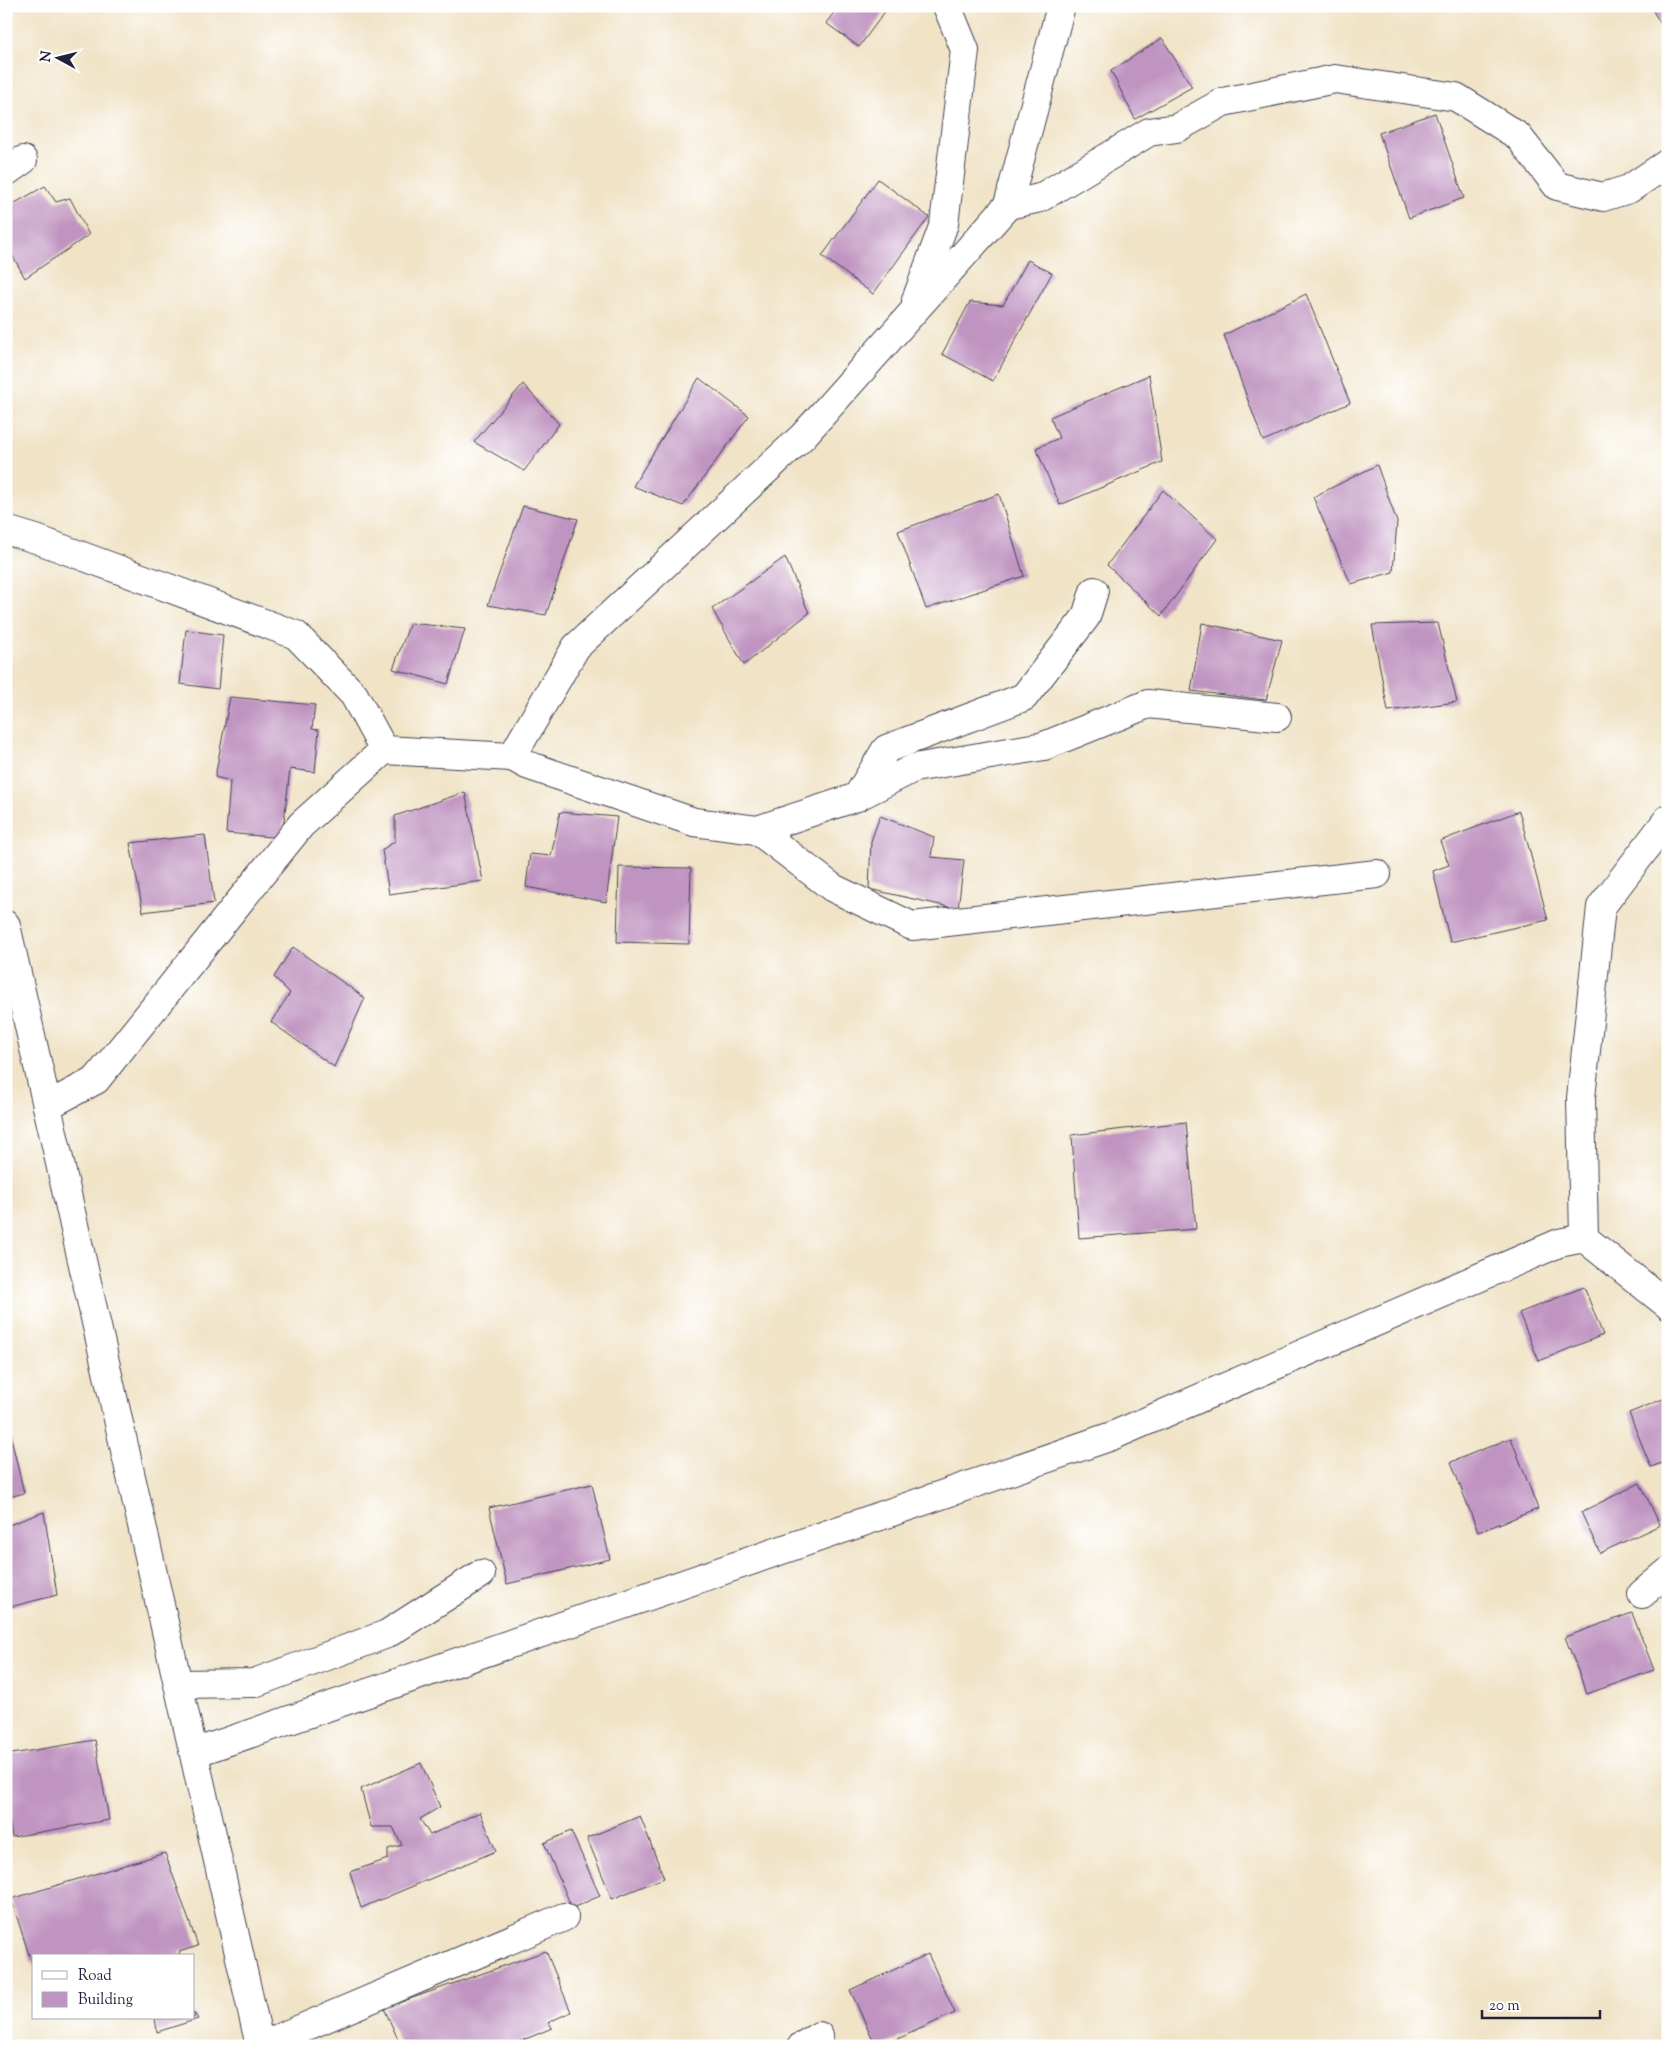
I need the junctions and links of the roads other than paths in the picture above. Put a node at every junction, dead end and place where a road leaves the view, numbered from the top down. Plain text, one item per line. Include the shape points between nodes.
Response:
1 (947, 6) edge
2 (1060, 6) edge
3 (1668, 163) edge
4 (1008, 205) junction
5 (910, 316) junction
6 (6, 530) edge
7 (1094, 591) dead end
8 (1277, 717) dead end
9 (384, 750) junction
10 (512, 758) junction
11 (857, 797) junction
12 (1668, 819) edge
13 (758, 830) junction
14 (1377, 874) dead end
15 (6, 925) edge
16 (48, 1106) junction
17 (1584, 1238) junction
18 (1668, 1305) edge
19 (1668, 1572) edge
20 (481, 1574) dead end
21 (1642, 1594) dead end
22 (178, 1684) junction
23 (194, 1753) junction
24 (564, 1917) dead end
25 (260, 2046) edge

1 - 5 street via 965,50 944,224
2 - 4 street
3 - 4 street via 1630,189 1603,196 1557,186 1518,136 1456,97 1335,79 1223,102 1178,128 1149,132 1040,198
4 - 5 street
5 - 10 street via 803,436 576,647
6 - 9 street via 296,634 354,695
7 - 11 street via 1086,617 1024,697 886,749
8 - 11 street via 1148,704 1044,746 914,768
9 - 10 street
9 - 16 street via 301,826 96,1080
10 - 13 street via 694,822
11 - 13 street
12 - 17 street via 1601,907 1581,1098
13 - 14 street via 833,888 912,926
15 - 16 street
16 - 22 street
17 - 18 street
17 - 23 street via 1559,1243 1112,1436
19 - 21 street
20 - 22 street via 387,1634 254,1683
22 - 23 street
23 - 25 street
24 - 25 street

